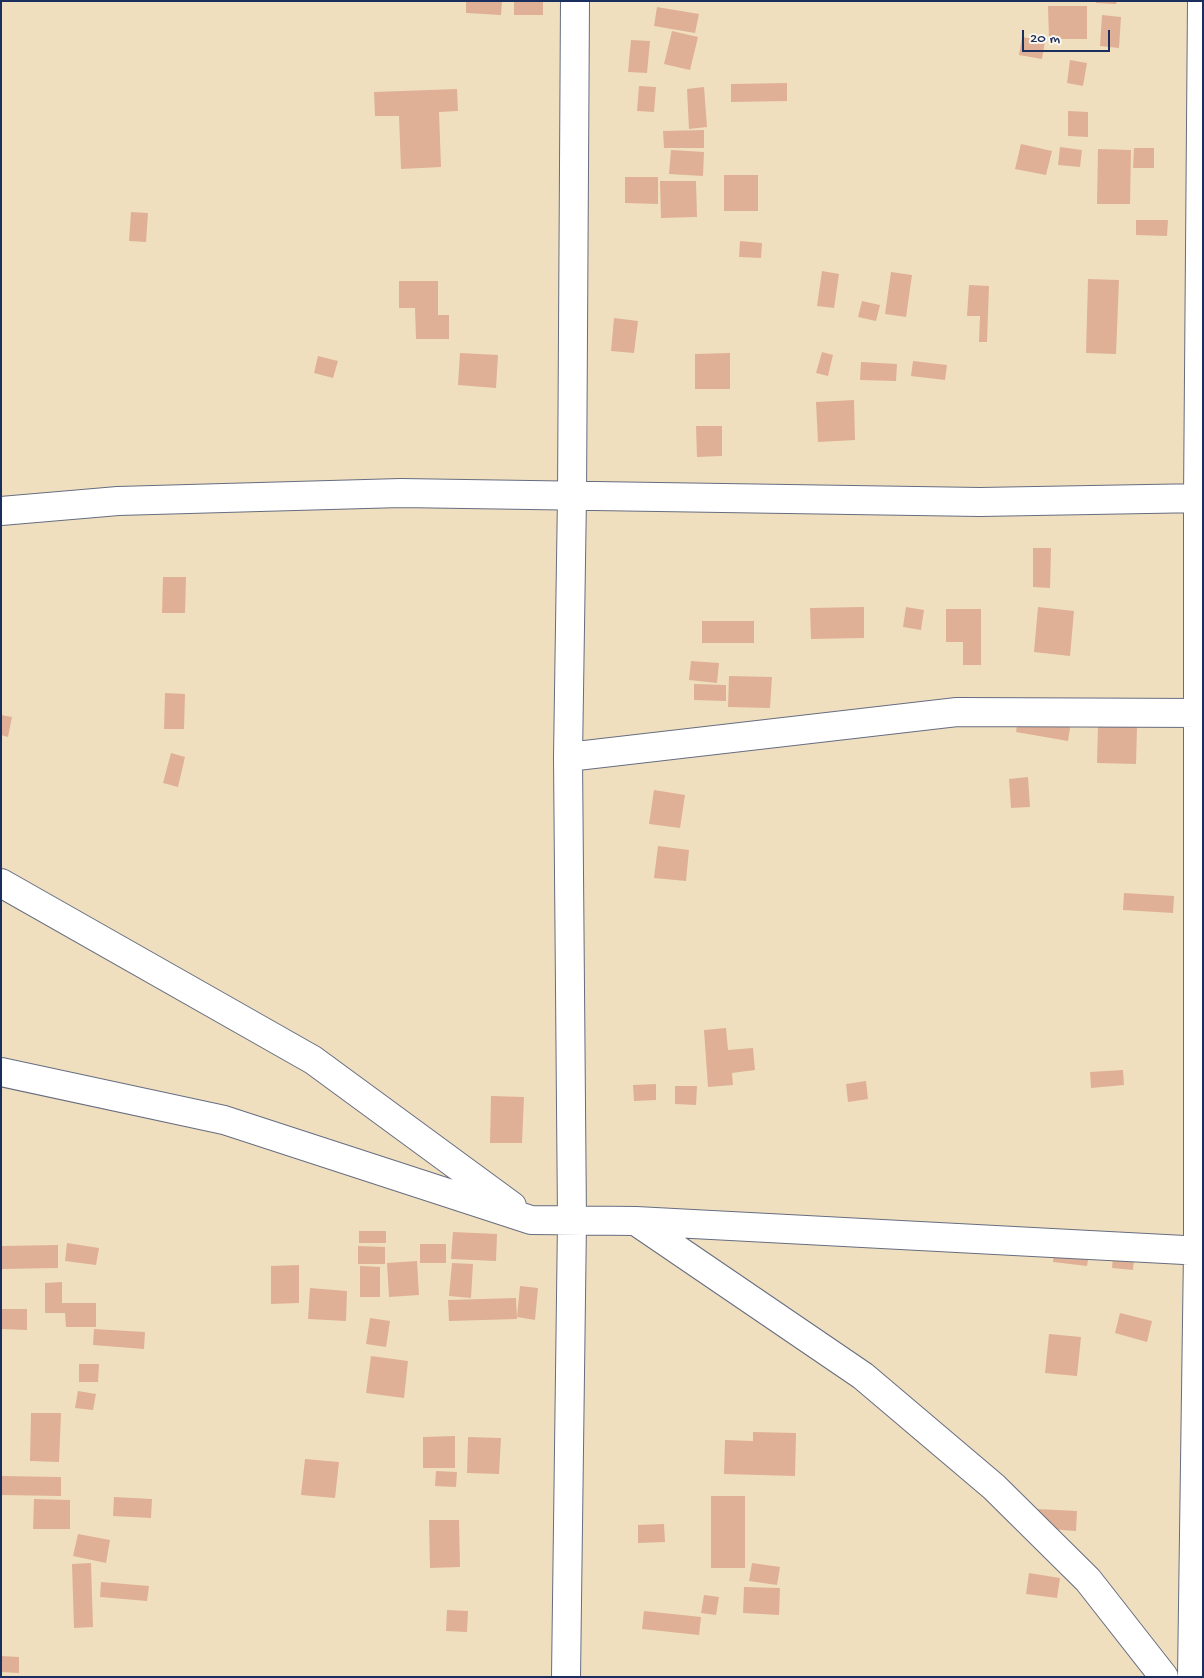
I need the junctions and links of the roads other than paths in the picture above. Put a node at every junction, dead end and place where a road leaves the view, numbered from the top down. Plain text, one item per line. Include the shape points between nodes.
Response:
1 (575, 1) edge
2 (1202, 1) edge
3 (572, 496) junction
4 (1201, 498) edge
5 (1, 511) edge
6 (1200, 713) edge
7 (568, 756) junction
8 (1, 883) edge
9 (1, 1072) edge
10 (531, 1220) junction
11 (572, 1221) junction
12 (636, 1221) junction
13 (1200, 1251) edge
14 (566, 1677) edge
15 (1164, 1677) edge
16 (1192, 1677) edge

1 - 3 street
2 - 4 street
3 - 4 street via 980,502
3 - 5 street via 382,494 118,501
3 - 7 street
4 - 6 street
6 - 7 street via 957,712
6 - 13 street
7 - 11 street
8 - 10 street via 313,1060
9 - 10 street via 224,1120
10 - 11 street
11 - 12 street
11 - 14 street
12 - 13 street
12 - 15 street via 862,1376 994,1487 1088,1580
13 - 16 street

